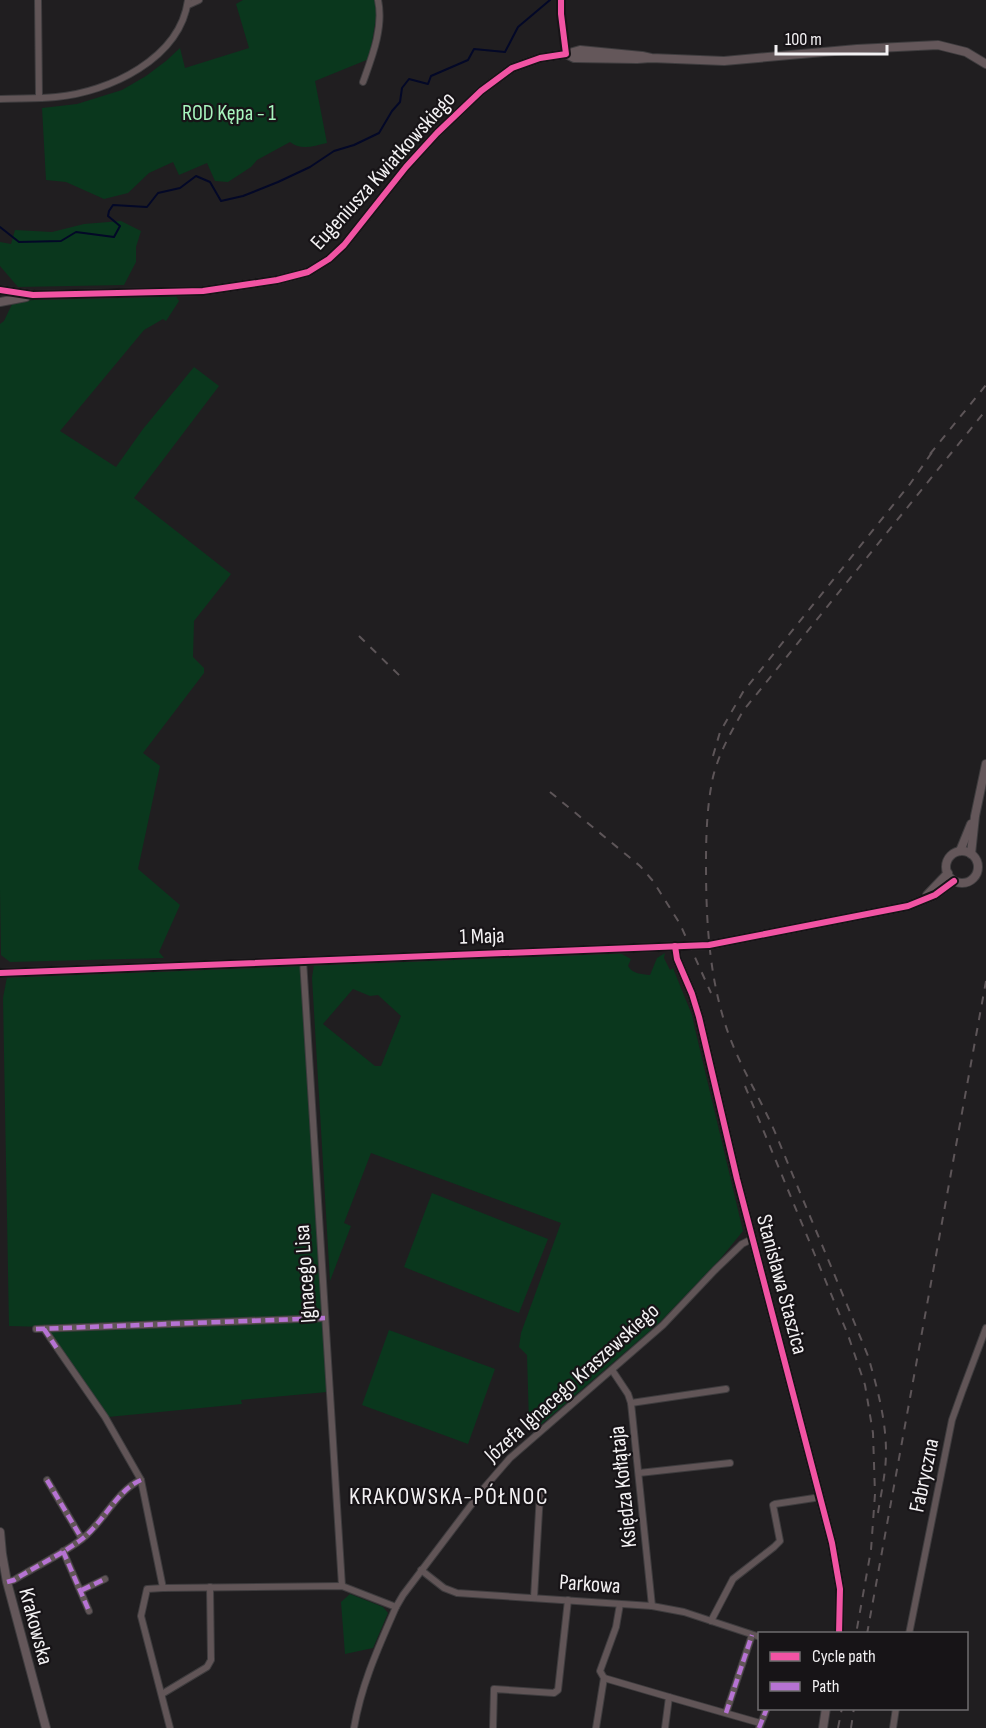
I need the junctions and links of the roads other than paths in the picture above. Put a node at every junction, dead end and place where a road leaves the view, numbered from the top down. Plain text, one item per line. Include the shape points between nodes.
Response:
1 (38, 0) edge
2 (200, 0) edge
3 (378, 0) edge
4 (561, 0) edge
5 (188, 2) edge
6 (566, 54) junction
7 (986, 64) edge
8 (363, 82) dead end
9 (39, 98) junction
10 (0, 99) edge
11 (0, 290) edge
12 (33, 295) junction
13 (0, 302) edge
14 (986, 765) edge
15 (975, 816) junction
16 (960, 851) junction
17 (978, 859) edge
18 (981, 871) edge
19 (948, 873) junction
20 (954, 881) junction
21 (925, 898) junction
22 (675, 946) junction
23 (303, 960) junction
24 (0, 973) edge
25 (752, 1239) junction
26 (325, 1318) junction
27 (986, 1328) edge
28 (36, 1329) dead end
29 (44, 1329) junction
30 (612, 1370) junction
31 (726, 1389) dead end
32 (631, 1403) junction
33 (730, 1463) dead end
34 (639, 1473) junction
35 (47, 1480) dead end
36 (141, 1480) junction
37 (540, 1492) dead end
38 (821, 1497) junction
39 (0, 1532) edge
40 (82, 1539) junction
41 (63, 1551) junction
42 (421, 1570) junction
43 (105, 1579) dead end
44 (7, 1582) junction
45 (342, 1586) junction
46 (210, 1587) junction
47 (164, 1588) junction
48 (82, 1590) junction
49 (534, 1598) junction
50 (568, 1600) junction
51 (620, 1604) junction
52 (652, 1606) junction
53 (396, 1607) junction
54 (89, 1611) dead end
55 (711, 1621) junction
56 (839, 1632) edge
57 (909, 1632) edge
58 (752, 1635) junction
59 (758, 1637) edge
60 (604, 1678) junction
61 (162, 1694) junction
62 (669, 1697) junction
63 (766, 1710) edge
64 (826, 1710) edge
65 (896, 1710) edge
66 (726, 1713) junction
67 (759, 1726) edge
68 (46, 1728) edge
69 (170, 1728) edge
70 (354, 1728) edge
71 (493, 1728) edge
72 (596, 1728) edge
73 (665, 1728) edge
74 (823, 1728) edge
75 (893, 1728) edge

1 - 9 street
2 - 5 street
3 - 8 street via 377,39
4 - 6 street
5 - 9 street via 172,40 139,69 90,90
6 - 7 street, Eugeniusza Kwiatkowskiego via 580,50 724,61 938,45 966,52
6 - 12 street, Eugeniusza Kwiatkowskiego via 512,68 481,91 405,167 344,245 308,272 203,291
9 - 10 street
11 - 12 street, Eugeniusza Kwiatkowskiego
12 - 13 street, Eugeniusza Kwiatkowskiego
14 - 15 street
15 - 16 street
15 - 17 street
16 - 17 street
16 - 19 street via 948,859
17 - 18 street
18 - 20 street via 969,881
19 - 20 street
19 - 21 street, 1 Maja
20 - 21 street, 1 Maja
21 - 22 street, 1 Maja via 908,906 708,945
22 - 23 street, 1 Maja
22 - 25 street, Stanisława Staszica via 699,1017
23 - 24 street, 1 Maja
23 - 26 street, Ignacego Lisa
25 - 30 street, Józefa Ignacego Kraszewskiego via 742,1244 663,1325
25 - 38 street, Stanisława Staszica
26 - 29 street
26 - 45 street, Ignacego Lisa
27 - 57 street, Fabryczna via 952,1420
28 - 29 street
29 - 36 street via 105,1417
30 - 32 street, Księdza Kołłątaja
30 - 42 street, Józefa Ignacego Kraszewskiego via 510,1458
31 - 32 street
32 - 34 street, Księdza Kołłątaja
33 - 34 street
34 - 52 street, Księdza Kołłątaja
35 - 40 street
36 - 40 street via 129,1486
36 - 47 street
37 - 49 street
38 - 55 street via 773,1505 780,1541 733,1579
38 - 56 street, Stanisława Staszica via 839,1576
39 - 44 street, Krakowska
40 - 41 street
41 - 44 street
41 - 48 street
42 - 49 street, Parkowa via 457,1593
42 - 53 street, Józefa Ignacego Kraszewskiego
43 - 48 street
44 - 68 street, Krakowska
45 - 46 street
45 - 53 street
46 - 47 street
46 - 61 street via 211,1660 207,1667
47 - 61 street via 147,1589 141,1616
48 - 54 street
49 - 50 street, Parkowa
50 - 51 street, Parkowa
50 - 71 street via 558,1690 554,1693 494,1689
51 - 52 street, Parkowa
51 - 60 street via 600,1671
52 - 55 street, Parkowa
53 - 70 street, Józefa Ignacego Kraszewskiego via 364,1687
55 - 58 street, Parkowa
58 - 59 street, Parkowa
58 - 66 street
60 - 62 street
60 - 72 street
61 - 69 street
62 - 66 street
62 - 73 street
63 - 67 street
64 - 74 street
65 - 75 street
66 - 67 street

